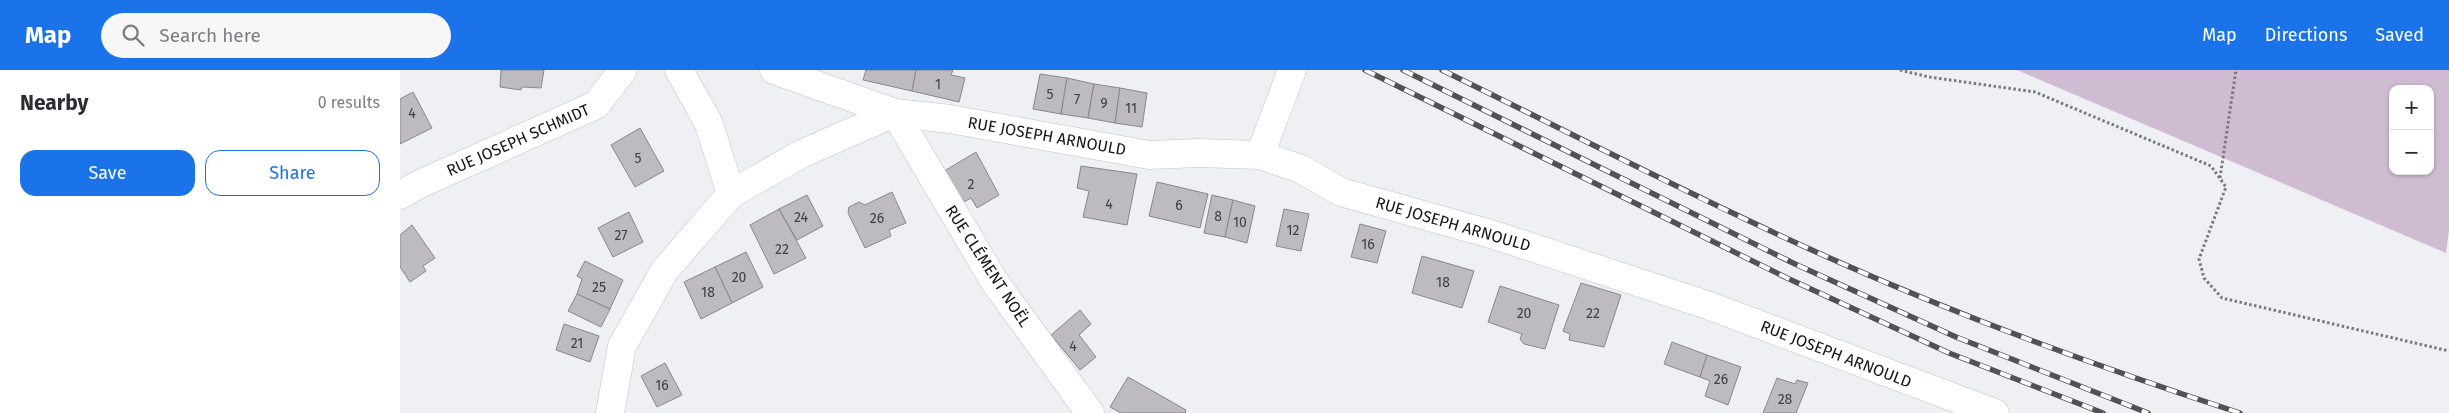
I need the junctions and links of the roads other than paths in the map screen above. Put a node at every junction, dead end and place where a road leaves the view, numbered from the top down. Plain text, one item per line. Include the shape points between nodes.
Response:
1 (623, 70) edge
2 (679, 70) edge
3 (774, 70) edge
4 (1292, 70) edge
5 (894, 113) junction
6 (1260, 155) junction
7 (730, 194) junction
8 (400, 195) edge
9 (610, 413) edge
10 (1090, 413) edge
11 (1995, 413) edge

1 - 8 street, RUE JOSEPH SCHMIDT via 596,105
2 - 7 street via 709,124
3 - 5 street, RUE JOSEPH ARNOULD
4 - 6 street
5 - 6 street, RUE JOSEPH ARNOULD via 950,119 1150,154
5 - 7 street via 801,154
5 - 10 street, RUE CLÉMENT NOËL via 994,281
6 - 11 street, RUE JOSEPH ARNOULD via 1301,169 1341,192 1494,235 1707,305
7 - 9 street via 665,270 622,346

